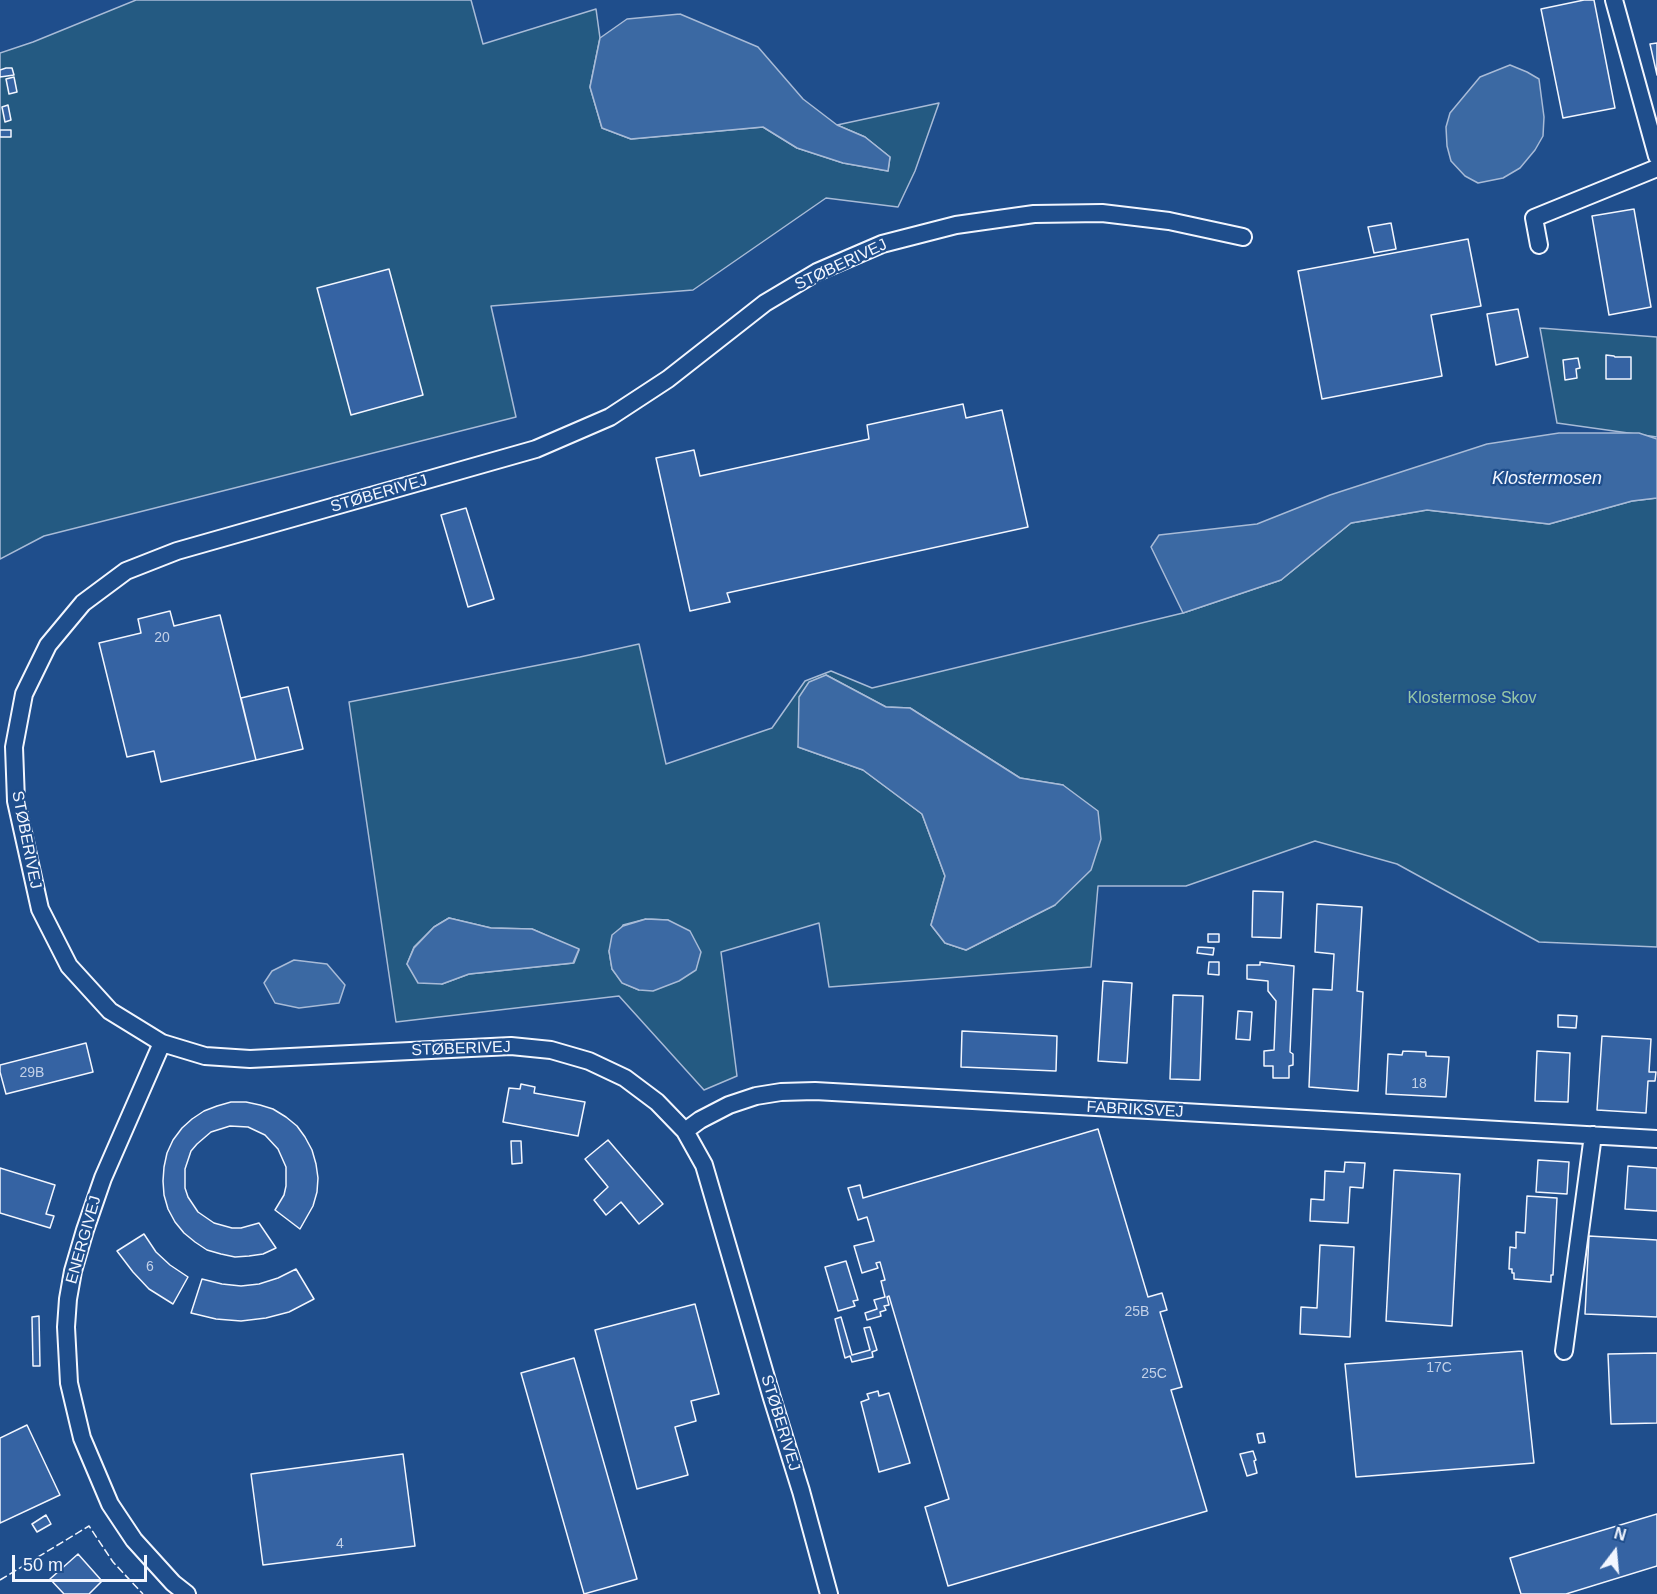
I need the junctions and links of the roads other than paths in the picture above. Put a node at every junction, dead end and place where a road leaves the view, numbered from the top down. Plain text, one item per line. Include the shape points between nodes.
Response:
1 (1614, 0) edge
2 (1657, 156) edge
3 (1657, 168) edge
4 (1242, 237) dead end
5 (1539, 245) dead end
6 (162, 1043) junction
7 (685, 1131) junction
8 (1593, 1135) junction
9 (1657, 1138) edge
10 (1564, 1351) dead end
11 (187, 1594) edge
12 (829, 1594) edge

1 - 2 street
3 - 5 street via 1534,218
4 - 6 street, STØBERIVEJ via 1169,221 1102,213 1034,214 956,225 882,244 817,272 765,303 610,417 536,449 177,551 126,571 82,603 48,645 24,694 14,747 16,801 40,909 69,966 110,1011
6 - 7 street, STØBERIVEJ via 205,1056 250,1059 511,1046 551,1050 589,1061 625,1078 657,1102
6 - 11 street, ENERGIVEJ via 103,1178 85,1230 73,1271 66,1327 69,1383 82,1438 110,1504 134,1540
7 - 8 street, FABRIKSVEJ via 729,1105 756,1096 814,1091
7 - 12 street, STØBERIVEJ via 704,1165
8 - 9 street, FABRIKSVEJ
8 - 10 street

